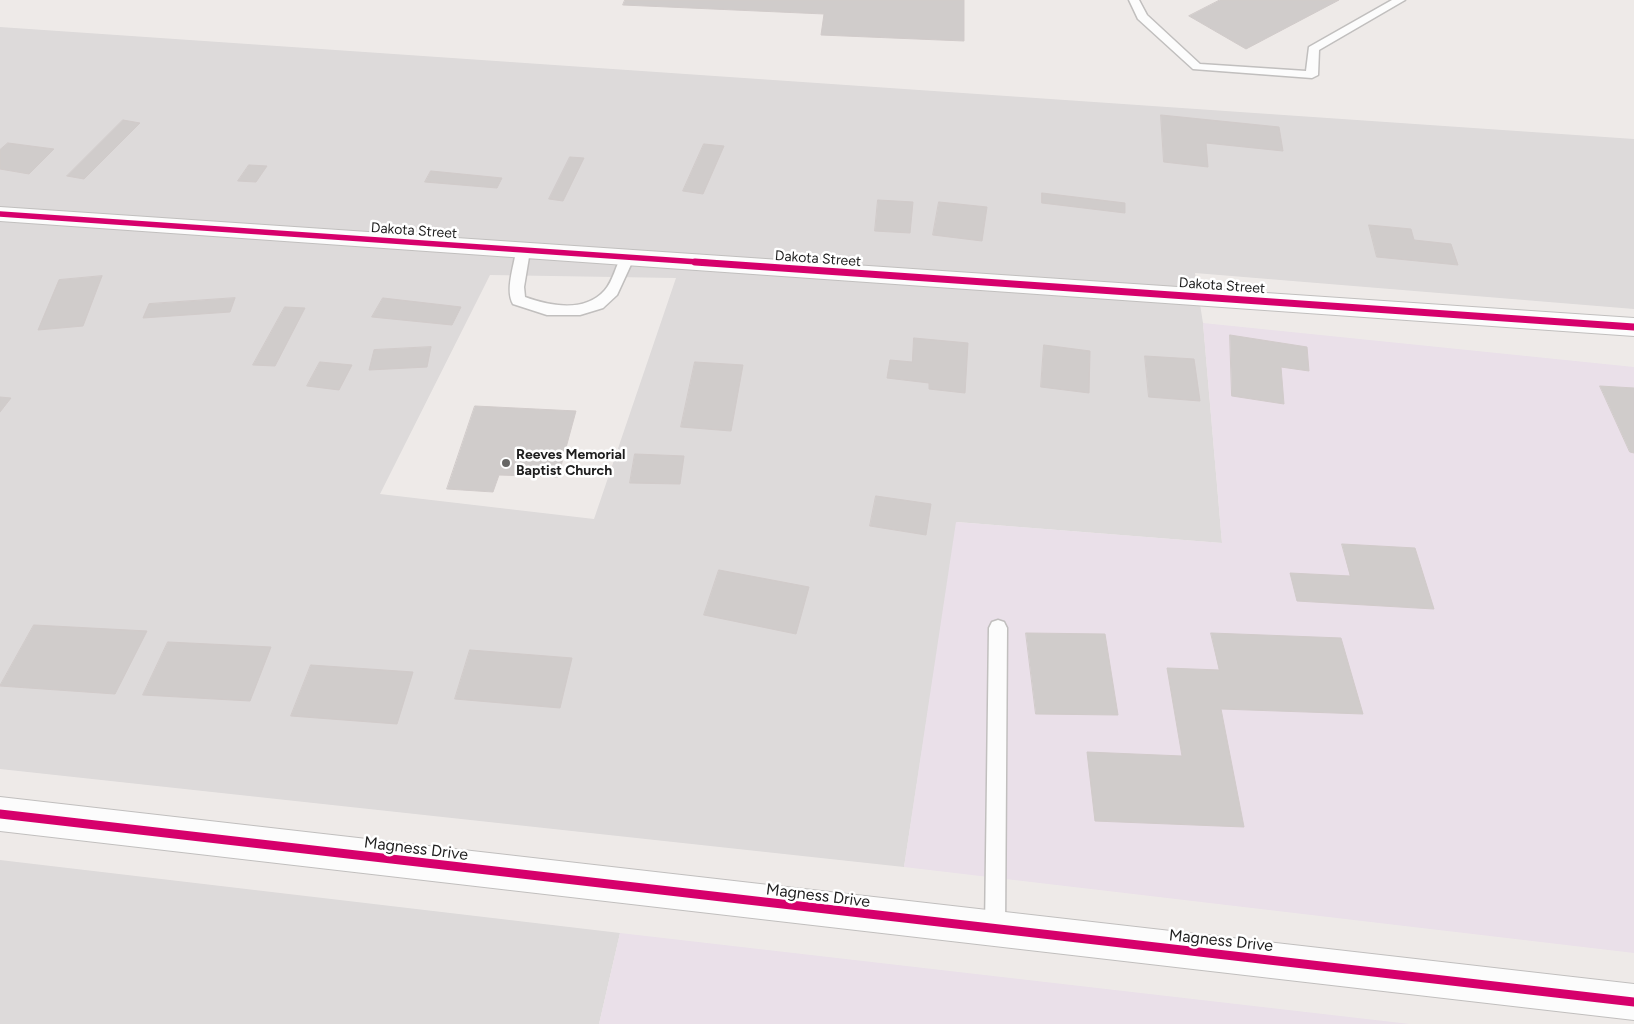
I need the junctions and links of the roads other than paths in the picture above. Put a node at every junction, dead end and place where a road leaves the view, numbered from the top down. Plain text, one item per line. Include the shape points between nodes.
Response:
1 (1134, 0) edge
2 (1400, 0) edge
3 (0, 214) edge
4 (523, 251) junction
5 (627, 258) junction
6 (1634, 327) edge
7 (998, 628) dead end
8 (0, 814) edge
9 (995, 930) junction
10 (1634, 1002) edge

1 - 2 lane via 1142,17 1197,67 1312,75 1313,49
3 - 4 street, Dakota Street
4 - 5 street, Dakota Street
4 - 5 lane via 518,300 547,310 580,310 598,304 612,292
5 - 6 street, Dakota Street
7 - 9 lane
8 - 9 street, Magness Drive
9 - 10 street, Magness Drive

